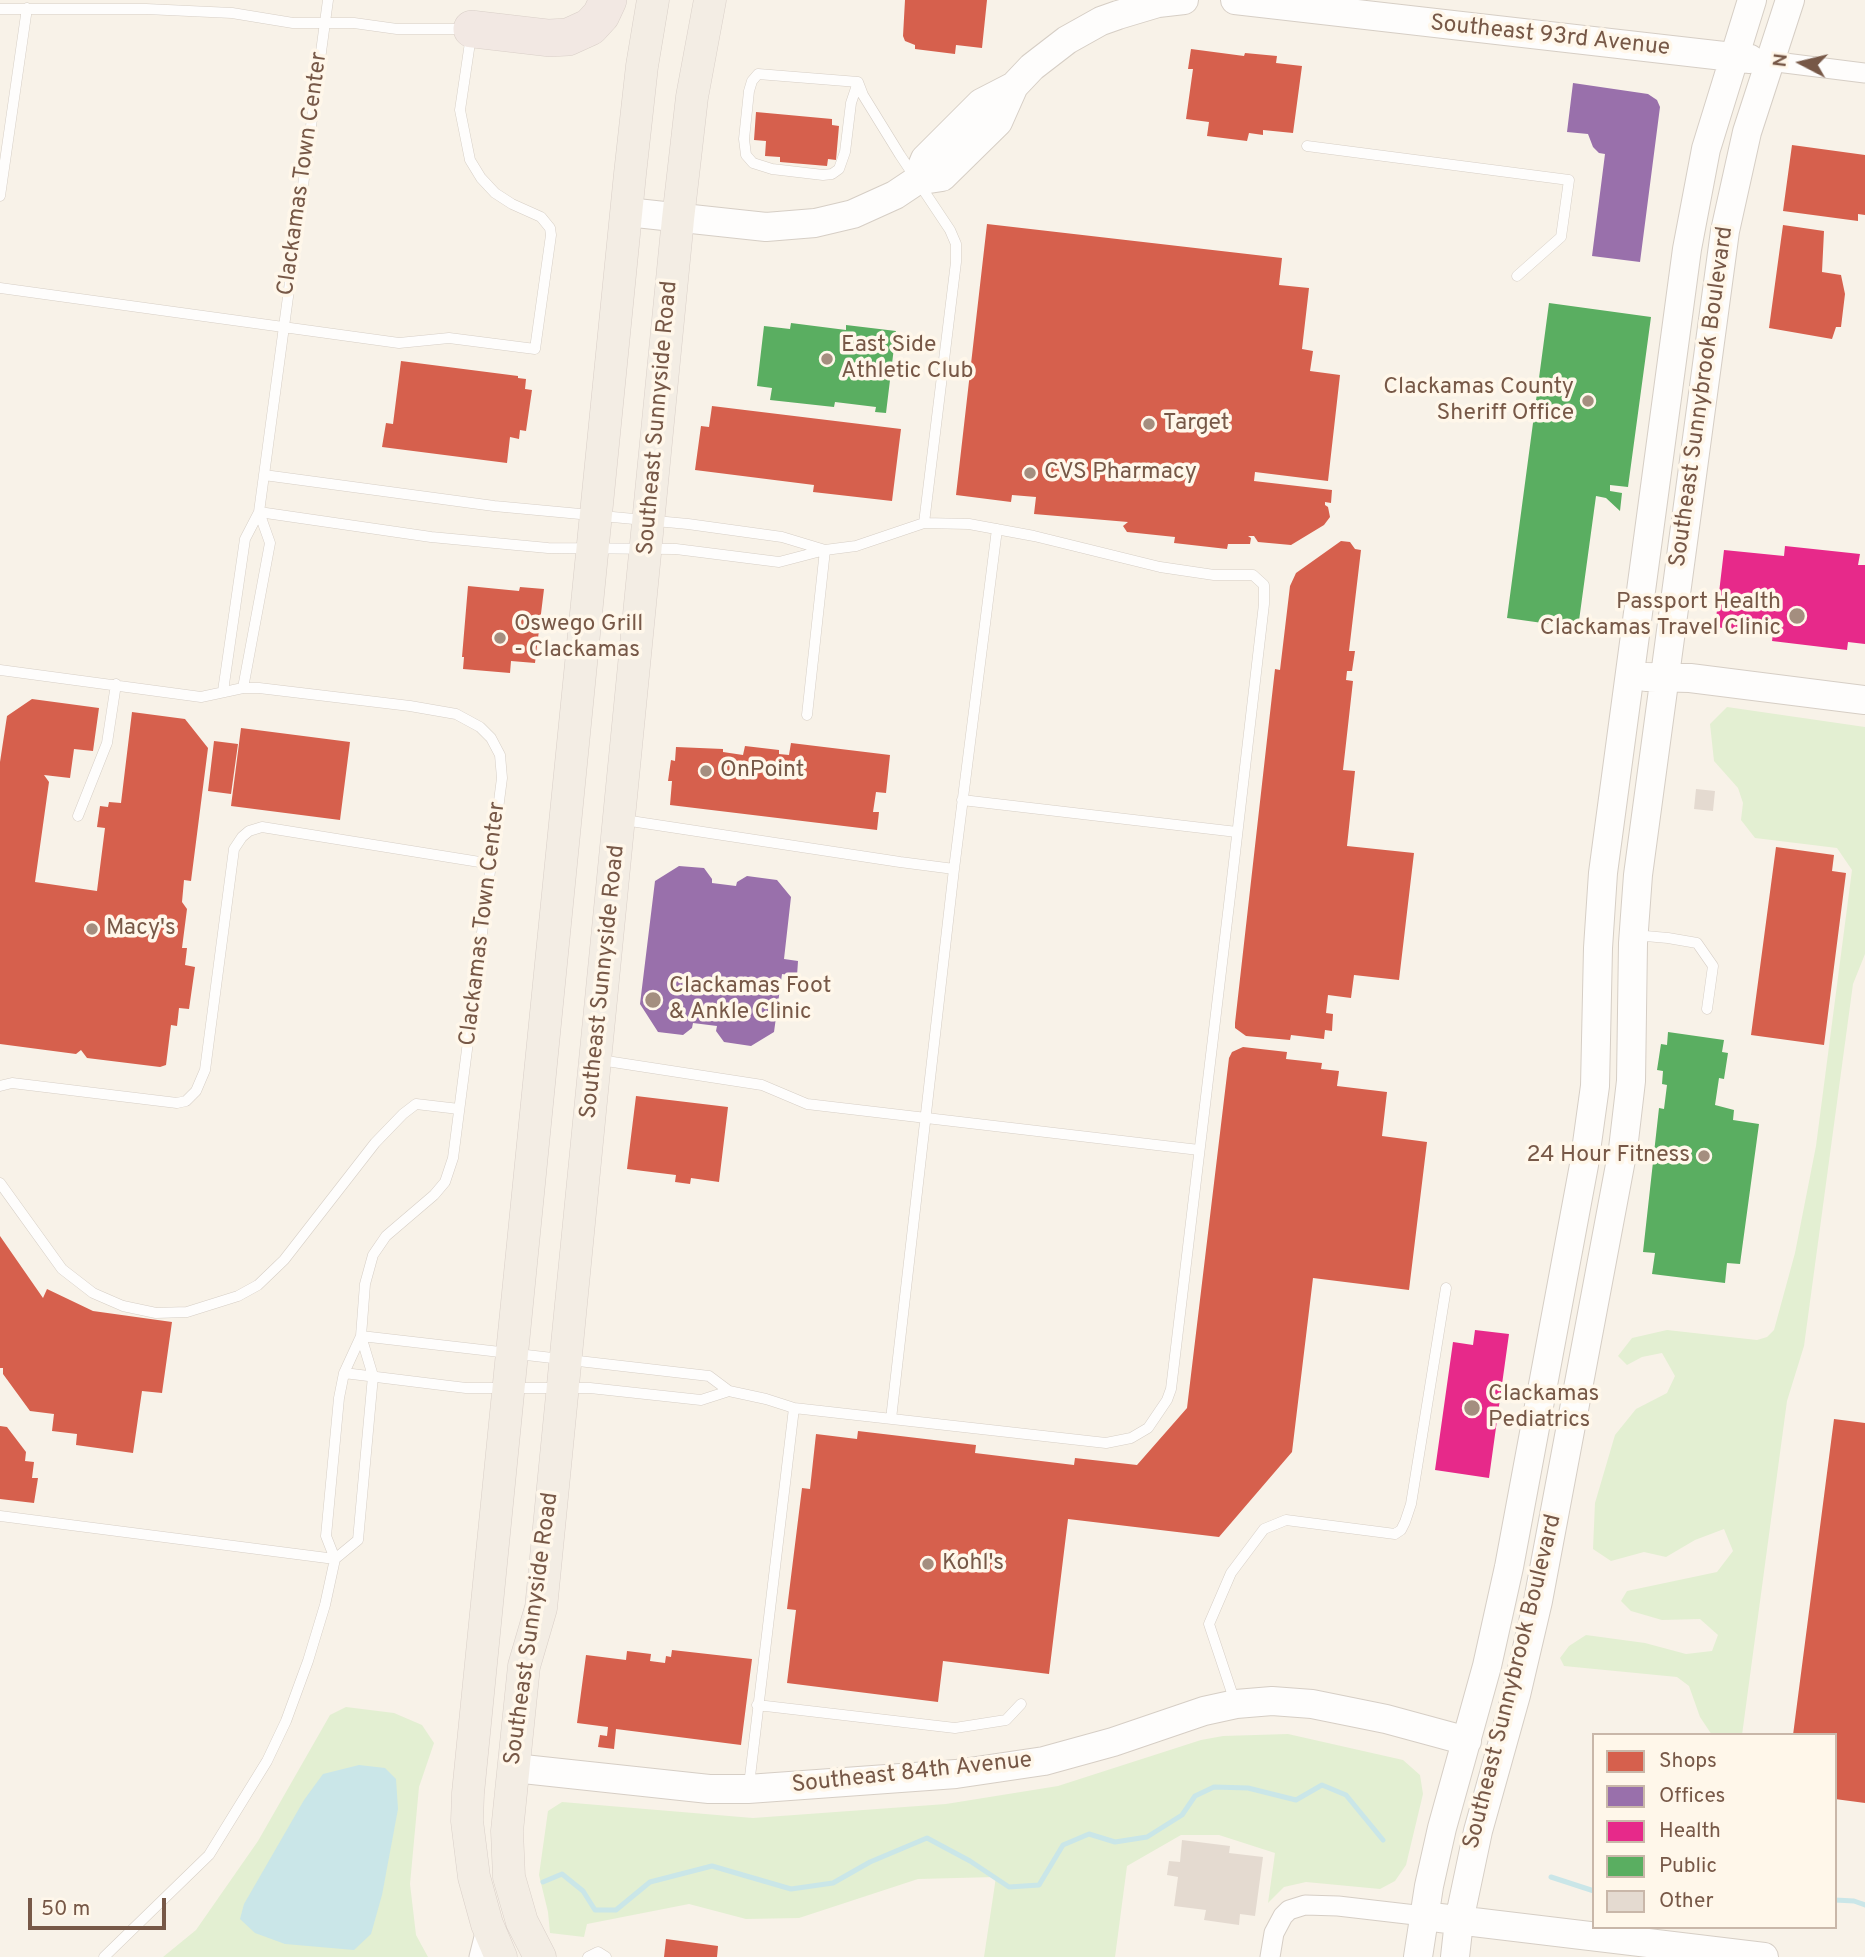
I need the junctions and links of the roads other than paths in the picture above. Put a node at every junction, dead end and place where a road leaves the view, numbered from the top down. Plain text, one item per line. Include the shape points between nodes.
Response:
1 (328, 0) edge
2 (608, 0) edge
3 (653, 0) edge
4 (710, 0) edge
5 (1184, 0) edge
6 (1235, 0) edge
7 (1752, 0) edge
8 (1790, 0) edge
9 (84, 4) edge
10 (27, 8) junction
11 (0, 9) edge
12 (325, 23) junction
13 (472, 29) junction
14 (1732, 57) junction
15 (1769, 61) junction
16 (1865, 73) edge
17 (858, 82) junction
18 (1307, 146) dead end
19 (916, 180) junction
20 (0, 196) edge
21 (627, 212) junction
22 (678, 219) junction
23 (1517, 276) dead end
24 (1682, 286) junction
25 (0, 288) edge
26 (284, 326) junction
27 (1707, 365) junction
28 (264, 475) junction
29 (259, 512) junction
30 (596, 515) junction
31 (924, 523) junction
32 (997, 529) junction
33 (647, 535) junction
34 (593, 548) junction
35 (825, 550) junction
36 (0, 670) edge
37 (1630, 676) junction
38 (1665, 677) junction
39 (116, 684) junction
40 (243, 688) junction
41 (223, 691) junction
42 (1865, 700) edge
43 (807, 715) dead end
44 (962, 800) junction
45 (78, 816) dead end
46 (620, 819) junction
47 (1237, 832) junction
48 (492, 864) junction
49 (954, 869) junction
50 (1634, 935) junction
51 (1707, 1009) dead end
52 (596, 1059) junction
53 (0, 1086) edge
54 (459, 1109) junction
55 (926, 1118) junction
56 (1199, 1150) junction
57 (0, 1183) edge
58 (1446, 1288) dead end
59 (361, 1336) junction
60 (512, 1354) junction
61 (344, 1373) junction
62 (564, 1374) junction
63 (373, 1376) junction
64 (509, 1388) junction
65 (729, 1391) junction
66 (794, 1408) junction
67 (891, 1419) junction
68 (0, 1516) edge
69 (335, 1559) junction
70 (1021, 1704) dead end
71 (1236, 1704) junction
72 (757, 1705) junction
73 (1466, 1741) junction
74 (514, 1768) junction
75 (748, 1789) junction
76 (1424, 1916) junction
77 (1459, 1921) junction
78 (487, 1924) junction
79 (104, 1957) edge
80 (480, 1957) edge
81 (501, 1957) edge
82 (540, 1957) edge
83 (588, 1957) edge
84 (606, 1957) edge
85 (1270, 1957) edge
86 (1418, 1957) edge
87 (1455, 1957) edge
88 (1764, 1957) edge

1 - 12 lane
2 - 13 highway via 590,27 568,37
3 - 21 main road, Southeast Sunnyside Road
4 - 22 main road, Southeast Sunnyside Road via 692,97
5 - 19 main road via 1101,20 1050,52 1014,86 981,103 925,159
6 - 14 main road, Southeast 93rd Avenue
7 - 14 main road, Southeast Sunnybrook Boulevard
8 - 15 main road, Southeast Sunnybrook Boulevard
9 - 10 lane, Clackamas Town Center
9 - 12 lane, Clackamas Town Center
10 - 11 lane, Clackamas Town Center
10 - 20 lane
12 - 13 lane, Clackamas Town Center
12 - 26 lane, Clackamas Town Center
13 - 26 lane, Clackamas Town Center via 460,110 470,160 503,199 541,217 551,232 535,349 449,338 399,343
14 - 15 main road, Southeast 93rd Avenue
14 - 24 main road, Southeast Sunnybrook Boulevard via 1698,183
15 - 16 street, Southeast 93rd Avenue
15 - 27 main road, Southeast Sunnybrook Boulevard via 1733,191
17 - 17 lane via 758,74 749,92 746,155 762,167 823,175 839,170
17 - 19 lane
18 - 23 lane via 1569,180 1561,237
19 - 22 main road via 872,206 815,223 766,226
19 - 31 lane via 956,244
21 - 22 main road
21 - 30 main road, Southeast Sunnyside Road
22 - 33 main road, Southeast Sunnyside Road
24 - 27 main road via 1693,303 1692,350 1699,362
24 - 37 main road, Southeast Sunnybrook Boulevard
25 - 26 lane, Clackamas Town Center
26 - 28 lane, Clackamas Town Center
27 - 38 main road, Southeast Sunnybrook Boulevard
28 - 29 lane, Clackamas Town Center
28 - 30 lane
29 - 34 lane via 431,537
29 - 40 lane, Clackamas Town Center via 270,543
29 - 41 lane, Clackamas Town Center via 245,539
30 - 33 lane
30 - 34 main road, Southeast Sunnyside Road
31 - 32 lane
31 - 35 lane via 856,546
32 - 44 lane
32 - 47 lane via 1160,567 1253,575 1264,584
33 - 34 lane
33 - 35 lane via 782,537
33 - 35 lane via 676,549 779,562
33 - 46 main road, Southeast Sunnyside Road
34 - 60 main road, Southeast Sunnyside Road
35 - 43 lane
36 - 39 lane, Clackamas Town Center
37 - 38 main road
37 - 73 main road, Southeast Sunnybrook Boulevard via 1602,883 1597,1053 1588,1142 1509,1567
38 - 42 main road
38 - 50 main road, Southeast Sunnybrook Boulevard
39 - 41 lane, Clackamas Town Center via 201,697
39 - 45 lane via 107,743
40 - 41 lane, Clackamas Town Center
40 - 48 lane, Clackamas Town Center via 410,706 456,714 480,727 491,737 501,766
44 - 47 lane
44 - 49 lane
46 - 49 lane
46 - 52 main road, Southeast Sunnyside Road
47 - 56 lane
48 - 53 lane via 262,827 249,831 234,849 205,1070 196,1091 177,1103 12,1083
48 - 54 lane, Clackamas Town Center
49 - 55 lane
50 - 51 lane via 1697,943 1713,966
50 - 77 main road, Southeast Sunnybrook Boulevard via 1631,1081 1608,1232 1538,1601
52 - 55 lane via 762,1085 807,1104
52 - 62 main road, Southeast Sunnyside Road
54 - 57 lane via 416,1104 375,1143 289,1254 258,1285 187,1312 156,1313 93,1293 62,1269
54 - 59 lane, Clackamas Town Center via 445,1182 386,1236 373,1255 365,1284
55 - 56 lane
55 - 67 lane
56 - 67 lane via 1171,1389 1148,1428 1106,1443
58 - 71 lane via 1411,1504 1401,1530 1395,1534 1286,1520 1264,1528 1231,1573 1209,1624
59 - 60 lane
59 - 61 lane, Clackamas Town Center
59 - 63 lane, Clackamas Town Center
60 - 62 lane
60 - 64 main road, Southeast Sunnyside Road
61 - 63 lane
61 - 69 lane, Clackamas Town Center via 327,1536
62 - 64 lane
62 - 65 lane via 709,1376
62 - 65 lane via 590,1388 701,1400
62 - 74 main road, Southeast Sunnyside Road via 541,1608 524,1666
63 - 64 lane via 466,1388
63 - 69 lane, Clackamas Town Center via 358,1540
64 - 78 main road, Southeast Sunnyside Road via 468,1793 470,1853
65 - 66 lane
66 - 67 lane
66 - 72 lane
68 - 69 lane
69 - 79 lane, Clackamas Town Center via 296,1695 255,1784 209,1855
70 - 72 lane via 1006,1720 955,1728
71 - 73 main road, Southeast 84th Avenue via 1312,1704
71 - 75 main road, Southeast 84th Avenue via 1012,1767
72 - 75 lane
73 - 76 main road, Southeast Sunnybrook Boulevard
74 - 75 main road, Southeast 84th Avenue via 697,1788
74 - 82 main road, Southeast Sunnyside Road via 507,1832 509,1877
76 - 77 main road
76 - 85 street via 1305,1905 1283,1916
76 - 86 main road, Southeast Sunnybrook Boulevard
77 - 87 main road, Southeast Sunnybrook Boulevard
77 - 88 main road
78 - 80 street, Southeast Sunnyside Road
78 - 81 main road, Southeast Sunnyside Road
83 - 84 lane via 598,1952

